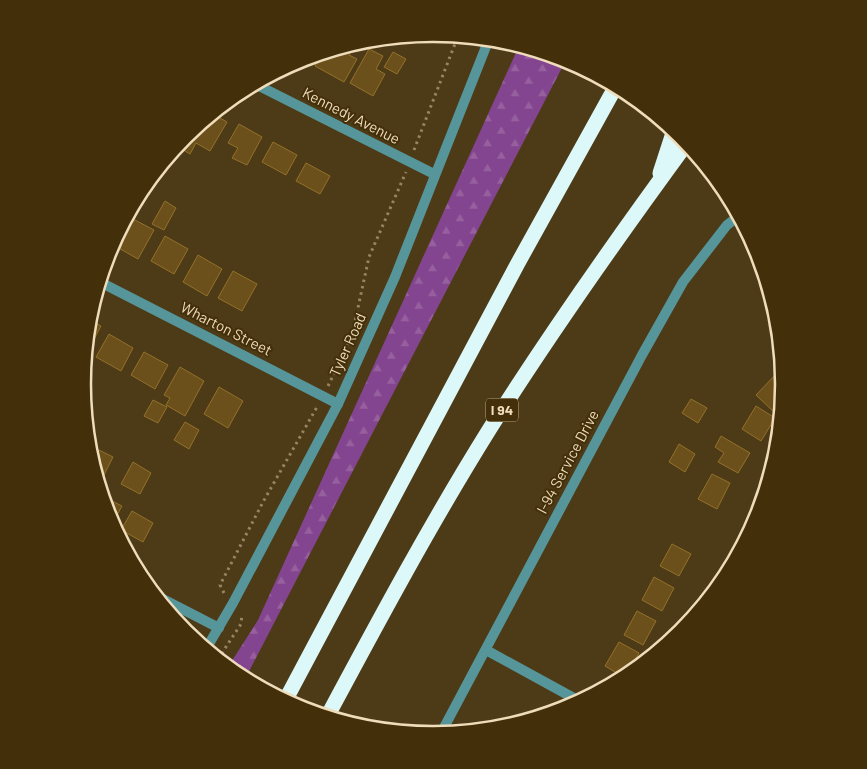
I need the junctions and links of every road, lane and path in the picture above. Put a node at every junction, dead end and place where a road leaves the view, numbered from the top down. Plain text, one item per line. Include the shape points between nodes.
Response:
1 (455, 43) edge
2 (486, 46) edge
3 (262, 88) edge
4 (612, 93) edge
5 (671, 139) edge
6 (682, 150) edge
7 (410, 162) junction
8 (434, 174) junction
9 (656, 186) junction
10 (733, 220) edge
11 (107, 285) edge
12 (323, 396) junction
13 (338, 404) junction
14 (226, 596) dead end
15 (170, 603) edge
16 (240, 610) dead end
17 (219, 628) junction
18 (210, 643) edge
19 (486, 650) junction
20 (222, 653) edge
21 (289, 694) edge
22 (571, 697) edge
23 (331, 710) edge
24 (445, 726) edge

1 - 7 path
2 - 8 street, Tyler Road
3 - 7 street, Kennedy Avenue
4 - 21 highway
5 - 9 highway
6 - 9 highway, I 94
7 - 8 street, Kennedy Avenue
7 - 12 path via 369,257 347,347
8 - 13 street, Tyler Road via 395,277
9 - 23 highway, I 94 via 489,430 388,602
10 - 19 street, I-94 Service Drive via 683,282
11 - 12 street, Wharton Street
12 - 13 street, Wharton Street
12 - 14 path via 220,585
13 - 17 street, Tyler Road
15 - 17 street
16 - 20 path via 243,613 240,624
17 - 18 street, Tyler Road
19 - 22 street
19 - 24 street, I-94 Service Drive

